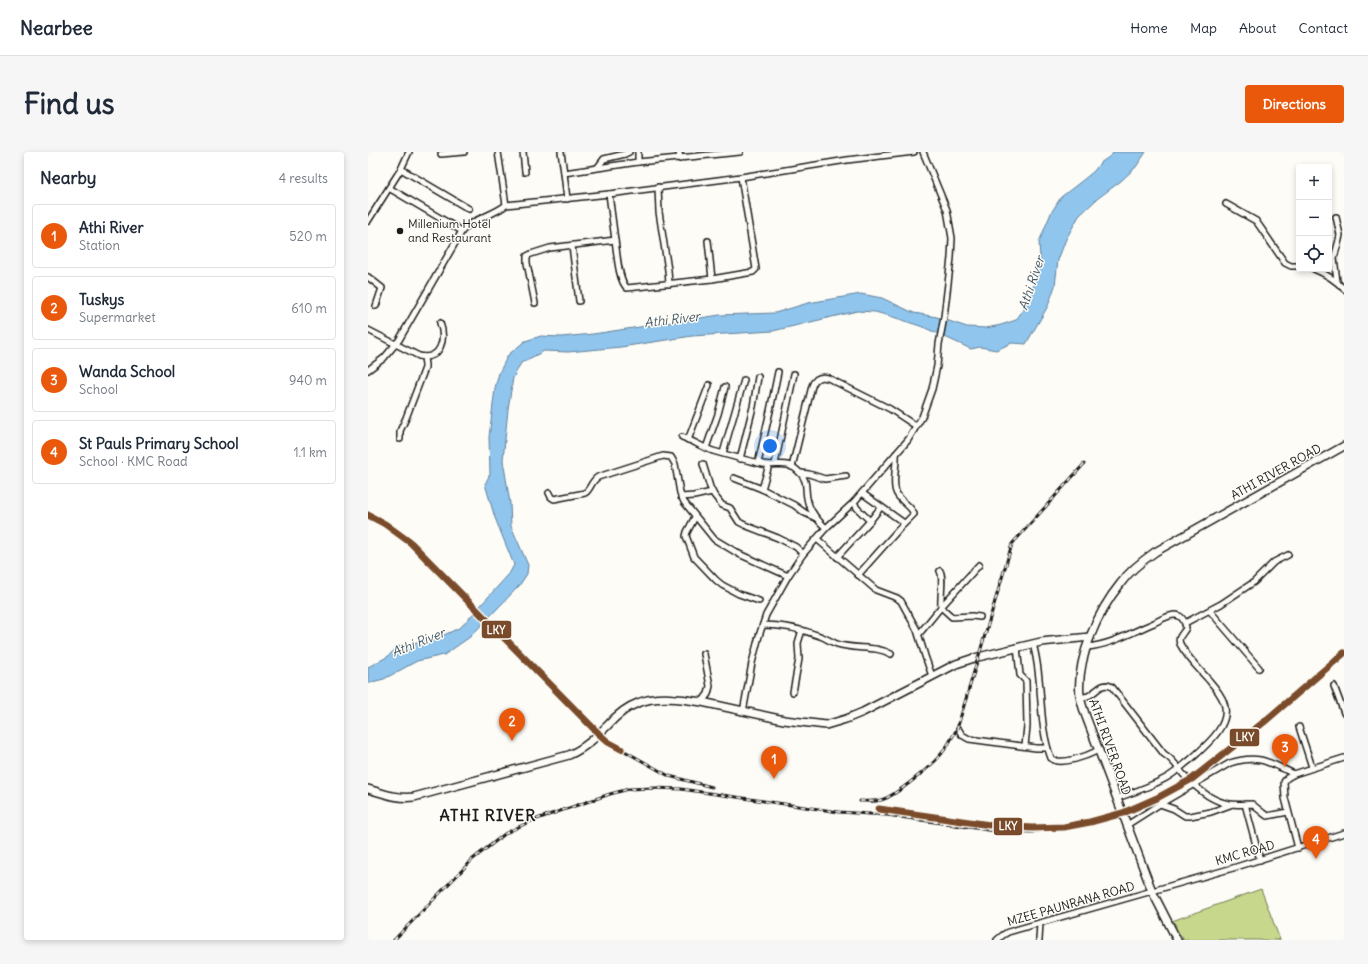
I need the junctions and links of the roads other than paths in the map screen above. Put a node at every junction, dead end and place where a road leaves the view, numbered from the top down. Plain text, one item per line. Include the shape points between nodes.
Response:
1 (409, 152) edge
2 (464, 152) edge
3 (498, 152) edge
4 (522, 152) edge
5 (561, 152) edge
6 (603, 152) edge
7 (629, 152) edge
8 (638, 152) edge
9 (679, 152) edge
10 (740, 152) edge
11 (914, 152) edge
12 (923, 152) edge
13 (441, 154) dead end
14 (680, 159) junction
15 (603, 160) junction
16 (638, 162) junction
17 (598, 167) junction
18 (401, 169) junction
19 (525, 172) dead end
20 (564, 173) junction
21 (741, 177) junction
22 (658, 187) junction
23 (389, 188) junction
24 (609, 194) junction
25 (567, 199) junction
26 (1226, 204) dead end
27 (506, 205) junction
28 (469, 208) dead end
29 (1336, 217) dead end
30 (368, 221) edge
31 (462, 231) junction
32 (615, 240) junction
33 (708, 241) dead end
34 (572, 246) junction
35 (1332, 263) edge
36 (1296, 266) edge
37 (1324, 272) edge
38 (368, 277) edge
39 (712, 278) junction
40 (1337, 281) junction
41 (669, 284) junction
42 (1344, 289) edge
43 (579, 301) dead end
44 (535, 303) dead end
45 (376, 306) dead end
46 (440, 323) dead end
47 (368, 330) edge
48 (395, 343) junction
49 (424, 357) junction
50 (368, 370) edge
51 (778, 372) dead end
52 (794, 374) dead end
53 (758, 377) dead end
54 (744, 380) dead end
55 (709, 384) dead end
56 (725, 387) dead end
57 (916, 426) junction
58 (682, 438) dead end
59 (400, 439) dead end
60 (688, 440) junction
61 (1344, 446) edge
62 (706, 448) junction
63 (723, 453) junction
64 (896, 454) junction
65 (740, 459) junction
66 (758, 463) junction
67 (703, 464) dead end
68 (776, 464) junction
69 (769, 465) junction
70 (792, 467) junction
71 (801, 473) junction
72 (846, 476) dead end
73 (734, 478) dead end
74 (762, 489) junction
75 (712, 492) junction
76 (549, 493) dead end
77 (862, 493) junction
78 (681, 497) junction
79 (854, 502) junction
80 (881, 507) junction
81 (695, 517) junction
82 (816, 518) junction
83 (870, 521) junction
84 (904, 523) junction
85 (826, 528) junction
86 (817, 539) junction
87 (803, 554) junction
88 (1288, 555) dead end
89 (837, 557) junction
90 (979, 565) dead end
91 (940, 571) dead end
92 (858, 575) junction
93 (788, 576) junction
94 (759, 601) dead end
95 (941, 607) junction
96 (1210, 611) junction
97 (980, 617) dead end
98 (1185, 623) junction
99 (763, 625) junction
100 (802, 630) junction
101 (919, 634) junction
102 (1090, 638) junction
103 (1033, 644) junction
104 (1017, 647) junction
105 (1087, 647) junction
106 (704, 654) dead end
107 (891, 654) dead end
108 (1260, 668) dead end
109 (932, 676) junction
110 (1334, 686) dead end
111 (793, 692) dead end
112 (1080, 698) junction
113 (702, 702) junction
114 (743, 712) junction
115 (1344, 713) edge
116 (1299, 727) dead end
117 (959, 730) dead end
118 (1025, 746) junction
119 (1047, 748) junction
120 (1099, 750) junction
121 (1344, 758) edge
122 (1312, 767) junction
123 (1179, 769) junction
124 (1294, 774) junction
125 (1194, 784) junction
126 (368, 789) edge
127 (1117, 798) junction
128 (1160, 804) junction
129 (1245, 804) junction
130 (1232, 805) junction
131 (1288, 812) junction
132 (1127, 825) junction
133 (1344, 833) edge
134 (1298, 848) junction
135 (1260, 860) junction
136 (1152, 891) junction
137 (1040, 923) junction
138 (997, 940) edge
139 (1039, 940) edge
140 (1177, 940) edge

1 - 18 street
2 - 13 street
3 - 27 street
4 - 19 street
5 - 20 street
6 - 15 street
7 - 15 street
8 - 16 street
9 - 14 street
10 - 14 street
11 - 21 street
12 - 57 street via 947,210 952,238 937,366 932,389
14 - 16 street
15 - 17 street
16 - 17 street
17 - 20 street
18 - 23 street
18 - 28 street
20 - 25 street
21 - 22 street
21 - 39 street via 756,269 750,273
22 - 24 street
22 - 41 street
23 - 30 street
23 - 31 street
24 - 25 street
24 - 32 street
25 - 27 street
26 - 36 street via 1256,221 1285,263
27 - 31 street via 499,211 472,222
29 - 35 street via 1340,240
31 - 48 street
32 - 34 street
32 - 41 street via 620,274 625,286 630,288
33 - 39 street
34 - 43 street
34 - 44 street via 541,250 527,256
35 - 40 street
37 - 40 street
38 - 45 street via 382,288
39 - 41 street
40 - 42 street
46 - 49 street via 442,340 439,349 434,355
47 - 48 street
48 - 49 street
48 - 50 street via 384,358
49 - 59 street via 425,368 400,431
51 - 66 street
52 - 68 street
53 - 65 street
54 - 63 street
55 - 60 street
56 - 62 street
57 - 64 street
57 - 70 street via 901,415 828,378 819,378 812,386
58 - 60 street
60 - 62 street
61 - 102 street, ATHI RIVER ROAD via 1146,558 1116,589
62 - 63 street
63 - 65 street
64 - 77 street
64 - 84 street via 896,492 914,514
65 - 66 street
66 - 69 street
67 - 75 street
68 - 69 street
68 - 70 street
69 - 74 street
70 - 71 street
71 - 72 street via 825,479
71 - 82 street via 806,482 809,506
73 - 74 street
74 - 82 street
75 - 78 street
75 - 87 street via 721,504 730,508 741,524 778,538 796,547
76 - 78 street via 554,499 585,493 598,477 667,456 671,457 675,464
77 - 79 street
77 - 80 street
78 - 81 street
79 - 83 street
79 - 85 street
80 - 83 street
80 - 84 street
81 - 93 street via 721,544
81 - 94 street via 686,536 694,558 722,585
82 - 85 street
83 - 89 street
84 - 92 street
85 - 86 street
86 - 87 street
86 - 89 street
87 - 93 street
88 - 96 street via 1274,562 1254,582
89 - 92 street
90 - 95 street
91 - 95 street
92 - 101 street via 876,590 899,599
93 - 99 street
95 - 97 street via 952,617
95 - 101 street
96 - 98 street
96 - 108 street
98 - 105 street via 1181,617 1173,615 1105,645
98 - 123 street via 1186,628 1179,642 1222,697 1225,711 1216,735
99 - 100 street
99 - 114 street via 752,663
100 - 107 street via 837,644 880,649
100 - 111 street via 798,643 799,659
101 - 109 street
102 - 103 street
102 - 105 street, ATHI RIVER ROAD
103 - 104 street
103 - 119 street via 1039,671
104 - 109 street via 967,660
104 - 118 street via 1020,676 1026,681
105 - 112 street, ATHI RIVER ROAD
106 - 113 street via 710,686
109 - 114 street via 863,712 826,725
110 - 115 street
112 - 120 street, ATHI RIVER ROAD
112 - 123 street via 1090,695 1103,685 1112,687 1164,754
113 - 114 street
113 - 126 street via 666,699 638,702 619,714 577,752 414,797 393,797
116 - 122 street
117 - 118 street via 962,735 969,738
118 - 119 street
119 - 120 street via 1051,758 1056,762
120 - 127 street, ATHI RIVER ROAD
121 - 122 street
122 - 124 street
123 - 125 street
123 - 127 street via 1148,787
124 - 125 street via 1261,759 1240,760
124 - 131 street via 1287,778 1283,785
125 - 128 street
125 - 130 street via 1217,800
127 - 132 street, ATHI RIVER ROAD
128 - 130 street via 1185,816 1211,812
128 - 132 street
129 - 130 street
129 - 131 street via 1252,804 1267,816
129 - 135 street
131 - 134 street
132 - 136 street, ATHI RIVER ROAD
133 - 134 street, KMC ROAD
134 - 135 street, KMC ROAD
135 - 136 street, KMC ROAD
136 - 137 street, MZEE PAUNRANA ROAD
136 - 140 street, ATHI RIVER ROAD
137 - 138 street, MZEE PAUNRANA ROAD via 1008,932
137 - 139 street

